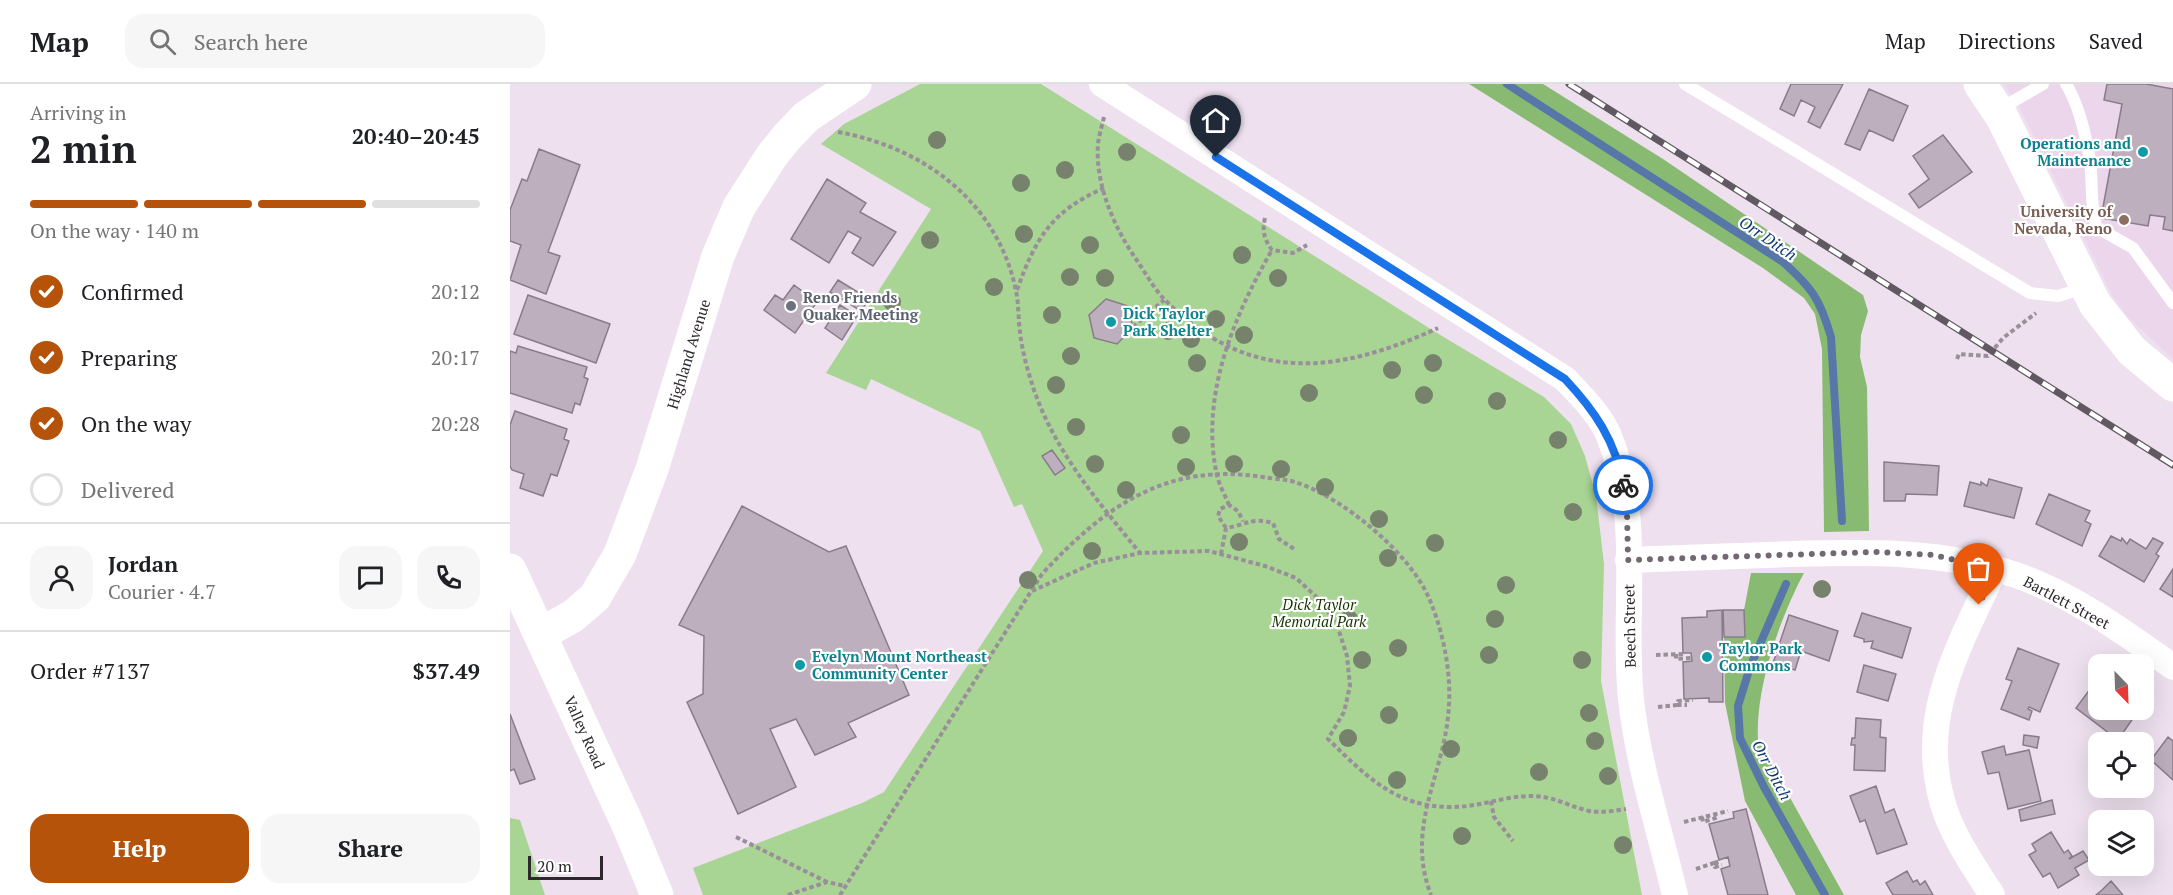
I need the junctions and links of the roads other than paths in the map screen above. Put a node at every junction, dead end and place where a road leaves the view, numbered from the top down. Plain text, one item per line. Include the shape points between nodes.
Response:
1 (855, 84) edge
2 (1102, 84) edge
3 (1684, 84) edge
4 (1980, 84) edge
5 (2043, 84) edge
6 (2066, 84) edge
7 (1998, 110) junction
8 (2072, 292) junction
9 (2173, 303) edge
10 (2173, 385) edge
11 (1628, 560) junction
12 (1995, 569) junction
13 (510, 570) edge
14 (541, 634) junction
15 (2173, 667) edge
16 (657, 895) edge
17 (1675, 895) edge
18 (1992, 895) edge

1 - 14 street, Highland Avenue via 806,117 749,189 718,256 648,480 620,554 595,597 573,616
2 - 11 street, Beech Street via 1565,379 1589,405 1608,435 1627,512
3 - 8 lane via 2030,293
4 - 7 street
5 - 7 lane
6 - 9 lane via 2073,96 2090,162 2091,209 2096,227 2133,248
7 - 8 street
8 - 10 street
11 - 12 street, Bartlett Street via 1876,552 1933,555
11 - 17 street, Beech Street via 1631,700
12 - 15 street, Bartlett Street via 2093,612
12 - 18 street via 1950,668 1934,738 1936,776 1947,817
13 - 14 street, Valley Road
14 - 16 street, Valley Road

